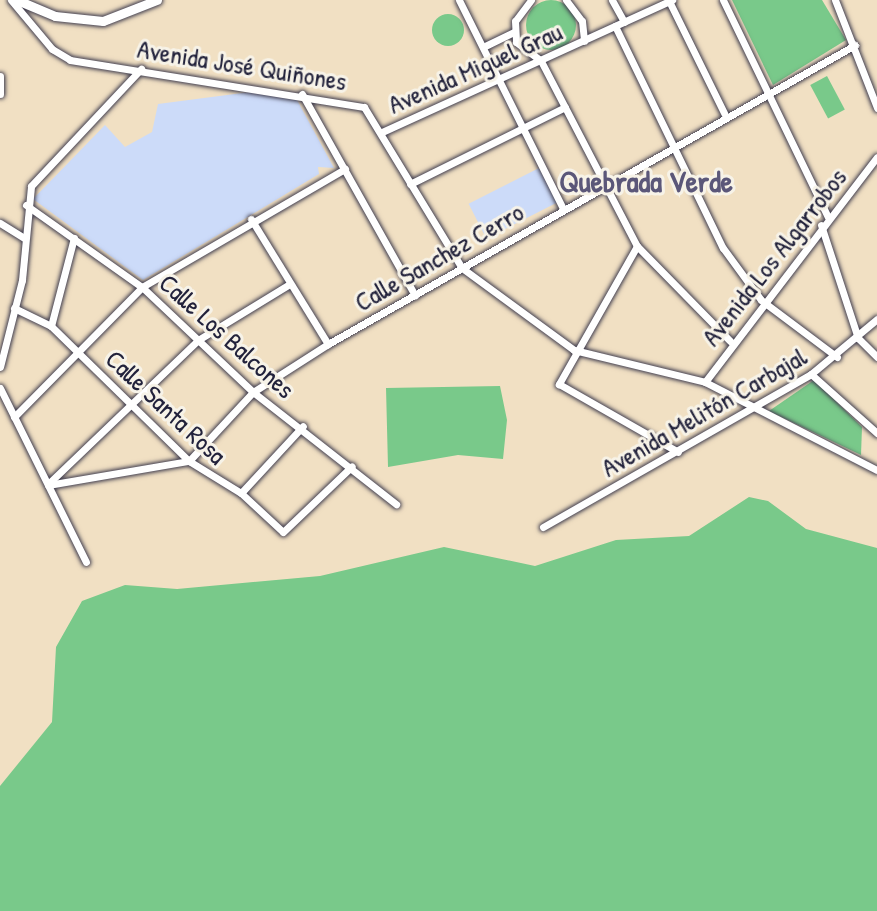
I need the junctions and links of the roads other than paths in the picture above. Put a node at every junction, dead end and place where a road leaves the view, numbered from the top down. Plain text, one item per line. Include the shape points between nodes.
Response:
1 (14, 0) edge
2 (157, 0) edge
3 (459, 0) edge
4 (531, 0) edge
5 (566, 0) edge
6 (612, 0) edge
7 (723, 0) edge
8 (835, 0) edge
9 (670, 1) edge
10 (624, 22) junction
11 (615, 26) junction
12 (514, 32) junction
13 (584, 41) junction
14 (855, 45) junction
15 (483, 47) junction
16 (541, 61) junction
17 (141, 69) junction
18 (0, 76) edge
19 (499, 81) junction
20 (766, 90) junction
21 (0, 94) edge
22 (302, 94) junction
23 (565, 107) junction
24 (877, 108) edge
25 (725, 115) junction
26 (523, 129) junction
27 (382, 132) junction
28 (673, 146) junction
29 (877, 157) edge
30 (345, 169) junction
31 (410, 184) junction
32 (603, 186) junction
33 (26, 205) junction
34 (563, 209) junction
35 (828, 217) junction
36 (251, 219) junction
37 (0, 223) edge
38 (821, 225) junction
39 (24, 238) junction
40 (74, 238) junction
41 (637, 246) junction
42 (462, 268) junction
43 (288, 285) junction
44 (142, 287) junction
45 (415, 295) junction
46 (761, 300) junction
47 (14, 308) junction
48 (877, 319) edge
49 (51, 326) junction
50 (858, 338) junction
51 (198, 340) junction
52 (730, 341) junction
53 (328, 344) junction
54 (574, 350) junction
55 (78, 352) junction
56 (837, 357) junction
57 (877, 357) edge
58 (0, 367) edge
59 (811, 374) junction
60 (705, 382) junction
61 (0, 388) edge
62 (253, 392) junction
63 (131, 404) junction
64 (755, 407) junction
65 (14, 417) junction
66 (303, 426) junction
67 (877, 433) edge
68 (678, 452) junction
69 (189, 461) junction
70 (352, 466) junction
71 (877, 470) edge
72 (48, 485) junction
73 (241, 493) junction
74 (396, 504) dead end
75 (543, 527) dead end
76 (86, 562) dead end

1 - 2 main road via 55,16 103,21
1 - 17 street, Avenida José Quiñones via 59,55
3 - 15 street
4 - 12 street
5 - 13 street via 582,21
6 - 10 street
7 - 20 street
8 - 14 street
9 - 10 street, Avenida Miguel Grau
9 - 25 street
10 - 11 street, Avenida Miguel Grau
11 - 13 street, Avenida Miguel Grau
11 - 28 street
12 - 15 street
12 - 16 street via 521,49
13 - 16 street, Avenida Miguel Grau
14 - 20 street, Calle Sanchez Cerro
14 - 24 street
15 - 19 street
16 - 19 street, Avenida Miguel Grau
16 - 23 street
17 - 22 street, Avenida José Quiñones
17 - 33 street via 42,168
18 - 21 street
19 - 26 street
19 - 27 street, Avenida Miguel Grau
20 - 25 street, Calle Sanchez Cerro
20 - 35 street
22 - 27 street, Avenida José Quiñones via 364,107
22 - 30 street
23 - 26 street
23 - 32 street
25 - 28 street, Calle Sanchez Cerro
26 - 31 street
26 - 34 street
27 - 31 street, Avenida José Quiñones
28 - 32 street, Calle Sanchez Cerro
28 - 46 street via 723,248
29 - 35 street, Avenida Los Algarrobos
30 - 36 street
30 - 45 street
31 - 42 street, Avenida José Quiñones
32 - 34 street, Calle Sanchez Cerro
32 - 41 street
33 - 39 street
33 - 40 street, Calle Los Balcones
34 - 42 street, Calle Sanchez Cerro
35 - 38 street, Avenida Los Algarrobos
36 - 43 street
36 - 44 street
37 - 39 street
38 - 46 street, Avenida Los Algarrobos
38 - 50 street
39 - 47 street
40 - 44 street, Calle Los Balcones
40 - 49 street
41 - 52 street
41 - 54 street
42 - 45 street, Calle Sanchez Cerro
42 - 54 street, Avenida José Quiñones
43 - 51 street
43 - 53 street
44 - 51 street, Calle Los Balcones
44 - 55 street
45 - 53 street, Calle Sanchez Cerro
46 - 52 street, Avenida Los Algarrobos
46 - 56 street
47 - 49 street, Calle Santa Rosa
47 - 58 street
48 - 50 street, Avenida Melitón Carbajal
49 - 55 street, Calle Santa Rosa
50 - 56 street, Avenida Melitón Carbajal
50 - 57 street
51 - 62 street, Calle Los Balcones
51 - 63 street
52 - 60 street, Avenida Los Algarrobos
53 - 62 street, Calle Sanchez Cerro
54 - 60 street, Avenida José Quiñones
54 - 68 street via 559,384
55 - 63 street, Calle Santa Rosa
55 - 65 street
56 - 59 street, Avenida Melitón Carbajal
59 - 64 street, Avenida Melitón Carbajal
59 - 67 street
60 - 64 street, Avenida José Quiñones
61 - 65 street
62 - 66 street, Calle Los Balcones
62 - 69 street, Calle Sanchez Cerro
63 - 69 street, Calle Santa Rosa
63 - 72 street
64 - 68 street, Avenida Melitón Carbajal
64 - 71 street, Avenida José Quiñones
65 - 72 street
66 - 70 street, Calle Los Balcones
66 - 73 street
68 - 75 street, Avenida Melitón Carbajal
69 - 72 street
69 - 73 street, Calle Santa Rosa
70 - 73 street, Calle Santa Rosa via 291,530 283,532
70 - 74 street, Calle Los Balcones
72 - 76 street

